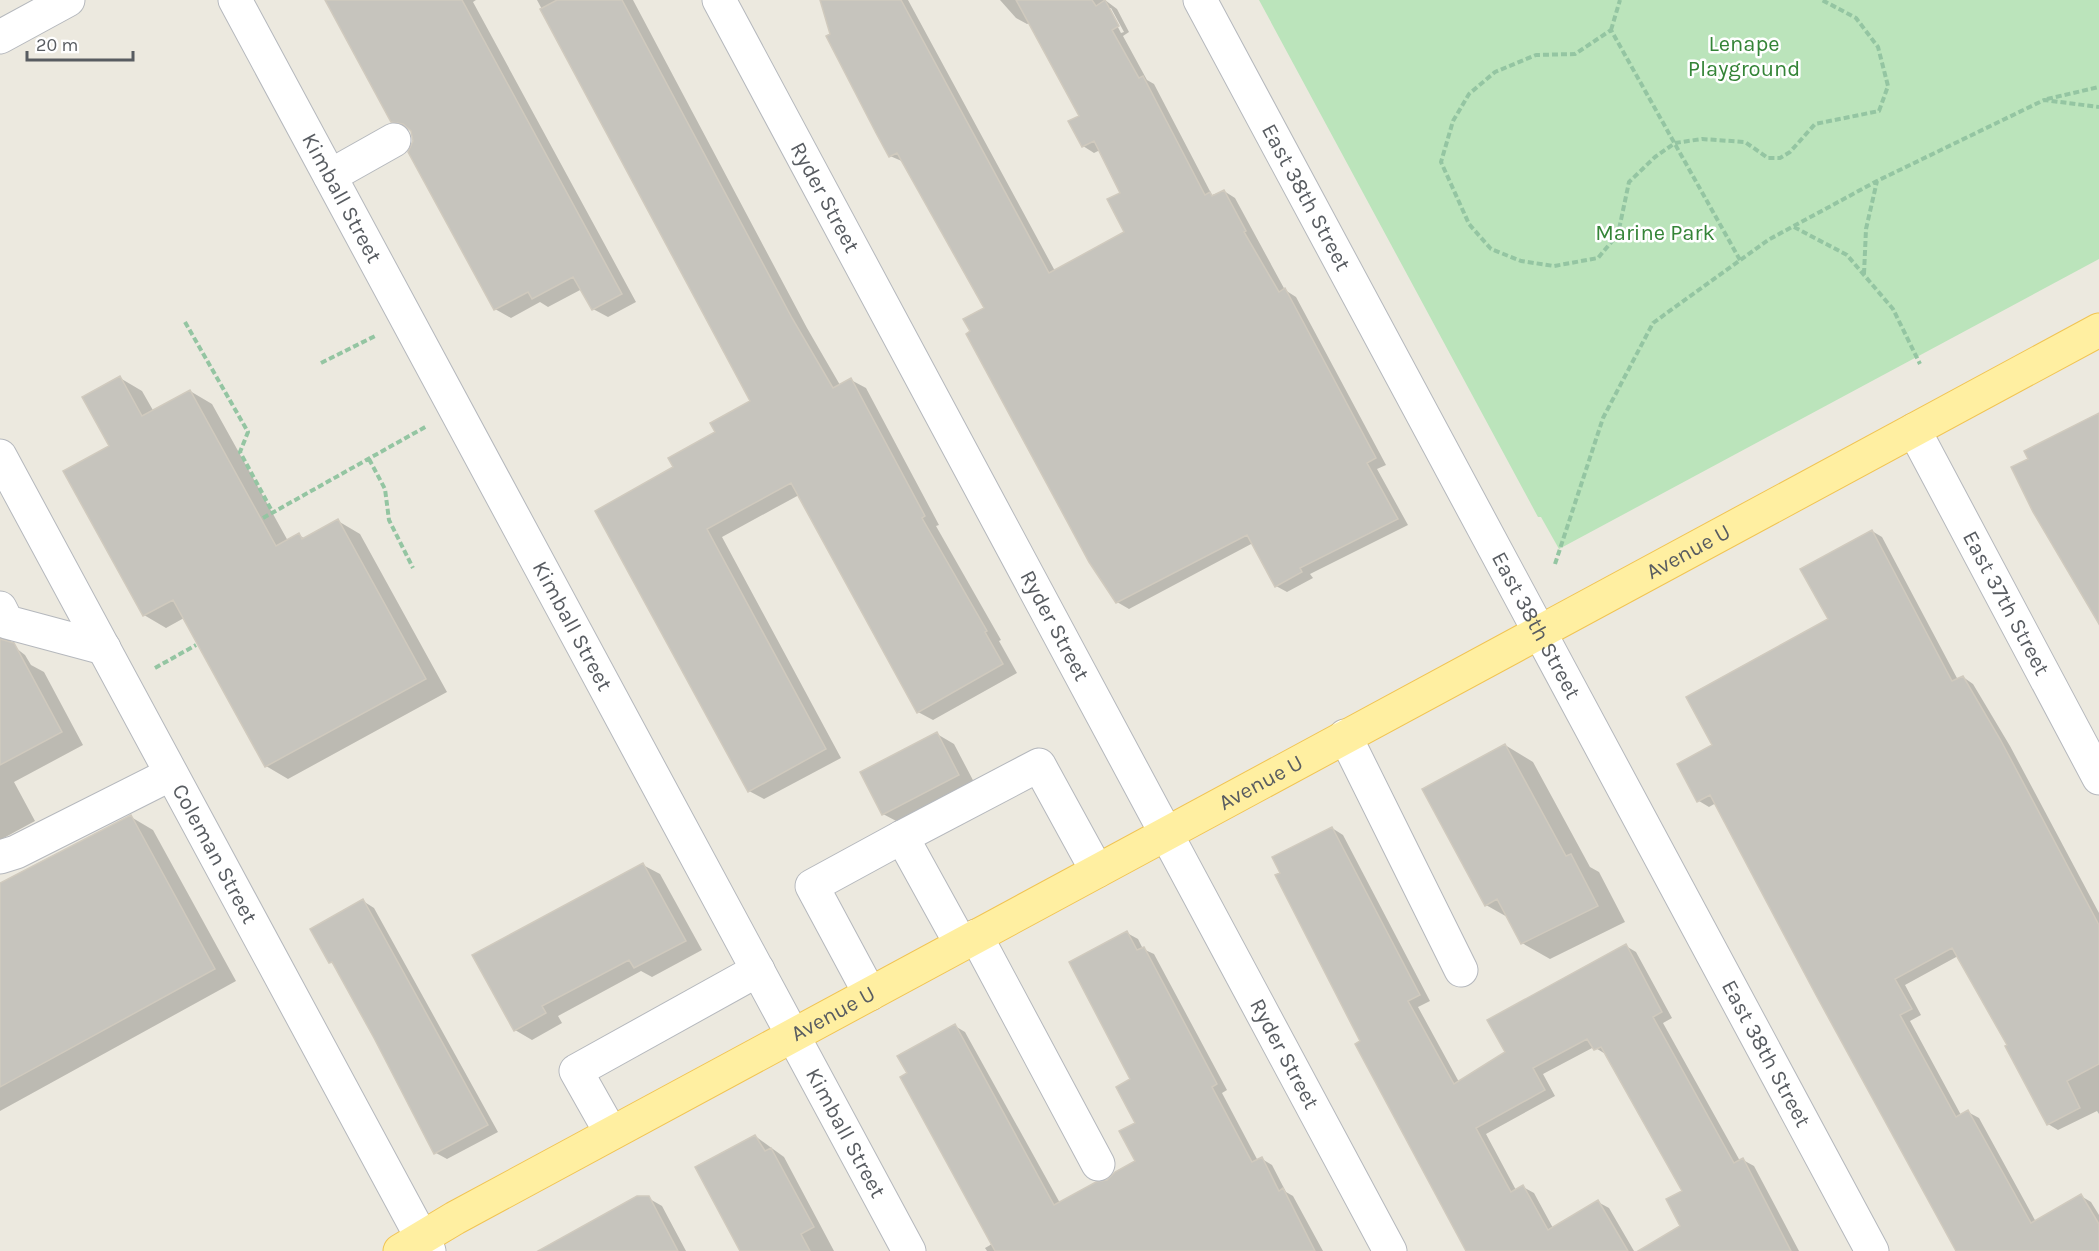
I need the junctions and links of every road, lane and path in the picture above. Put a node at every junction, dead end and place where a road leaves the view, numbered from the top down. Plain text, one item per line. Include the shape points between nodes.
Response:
1 (68, 0) edge
2 (235, 0) edge
3 (719, 0) edge
4 (1200, 0) edge
5 (1620, 0) edge
6 (1822, 0) edge
7 (1611, 30) junction
8 (0, 37) edge
9 (2099, 87) edge
10 (2044, 100) junction
11 (2099, 107) edge
12 (394, 140) dead end
13 (1675, 143) junction
14 (330, 176) junction
15 (1876, 181) junction
16 (1793, 227) junction
17 (1740, 261) junction
18 (1864, 274) junction
19 (407, 320) junction
20 (185, 322) dead end
21 (2099, 330) edge
22 (321, 363) dead end
23 (1920, 364) dead end
24 (456, 410) junction
25 (1914, 430) junction
26 (0, 456) edge
27 (369, 459) junction
28 (273, 513) junction
29 (263, 519) dead end
30 (1555, 564) dead end
31 (413, 568) dead end
32 (0, 608) edge
33 (1540, 631) junction
34 (196, 645) dead end
35 (104, 648) junction
36 (124, 686) junction
37 (1345, 736) junction
38 (171, 774) junction
39 (2099, 778) edge
40 (1165, 834) junction
41 (902, 837) junction
42 (0, 857) edge
43 (1097, 871) junction
44 (968, 940) junction
45 (758, 970) junction
46 (1461, 970) dead end
47 (870, 994) junction
48 (793, 1035) junction
49 (611, 1133) junction
50 (1098, 1164) dead end
51 (416, 1246) edge
52 (376, 1251) edge
53 (909, 1251) edge
54 (1390, 1251) edge
55 (1872, 1251) edge

1 - 8 street
2 - 14 street, Kimball Street
3 - 40 street, Ryder Street
4 - 33 street, East 38th Street
5 - 7 path
6 - 13 path via 1856,18 1878,47 1888,86 1880,111 1815,124 1780,159 1768,158 1745,142 1702,139
7 - 13 path
7 - 13 path via 1575,54 1536,56 1495,72 1469,94 1454,121 1441,162 1470,224 1491,249 1521,261 1554,266 1598,258 1618,234 1629,182
9 - 10 path
10 - 11 path
10 - 15 path
12 - 14 street
13 - 17 path
14 - 19 street, Kimball Street
15 - 16 path
15 - 18 path via 1866,229
16 - 17 path
16 - 18 path via 1847,255
17 - 30 path via 1653,323 1603,418
18 - 23 path via 1893,309
19 - 22 path
19 - 24 street, Kimball Street
20 - 28 path via 248,432 240,452
21 - 25 main road, Avenue U
24 - 27 path
24 - 45 street, Kimball Street
25 - 33 main road, Avenue U
25 - 39 street, East 37th Street
26 - 35 street, Coleman Street
27 - 28 path
27 - 31 path via 386,489 388,520
28 - 29 path
32 - 35 street via 7,622
33 - 37 main road, Avenue U
33 - 55 street, East 38th Street
34 - 36 path
35 - 36 street, Coleman Street
36 - 38 street, Coleman Street
37 - 40 main road, Avenue U
37 - 46 street
38 - 42 street
38 - 51 street, Coleman Street
40 - 43 main road, Avenue U
40 - 54 street, Ryder Street
41 - 43 street via 1039,765
41 - 44 street
41 - 47 street via 812,886
43 - 44 main road, Avenue U
44 - 47 main road, Avenue U
44 - 50 street
45 - 48 street, Kimball Street
45 - 49 street via 576,1071
47 - 48 main road, Avenue U
48 - 49 main road, Avenue U
48 - 53 street, Kimball Street
49 - 51 main road, Avenue U
51 - 52 main road, Avenue U

